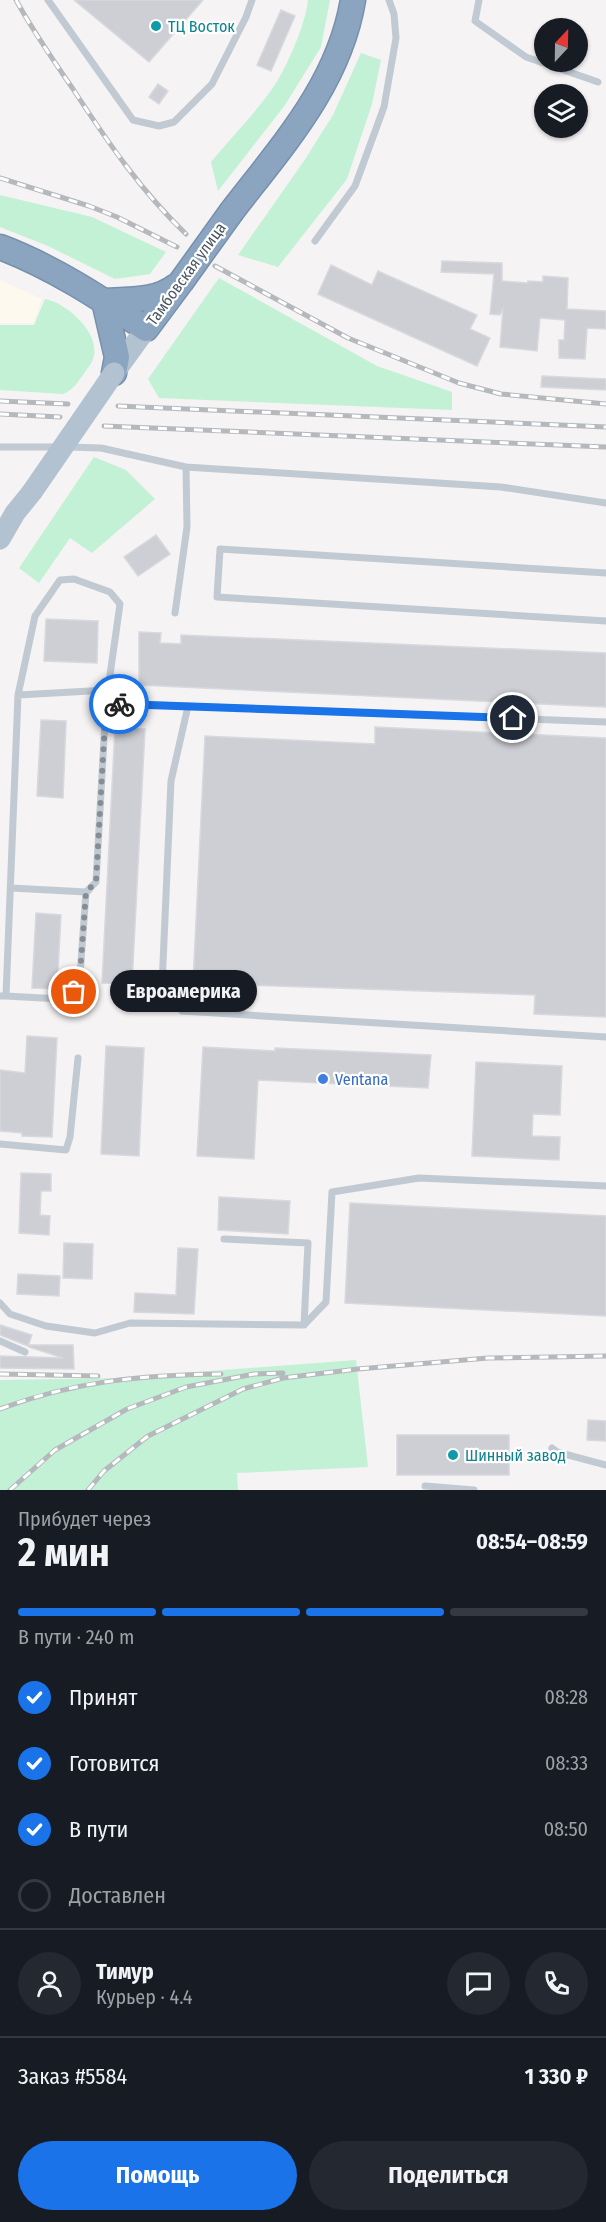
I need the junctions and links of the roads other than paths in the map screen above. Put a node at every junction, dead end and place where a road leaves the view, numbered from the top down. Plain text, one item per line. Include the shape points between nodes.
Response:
1 (48, 0) edge
2 (252, 0) edge
3 (352, 0) edge
4 (389, 0) edge
5 (479, 0) edge
6 (598, 82) dead end
7 (315, 241) dead end
8 (0, 247) edge
9 (181, 282) junction
10 (104, 301) junction
11 (146, 329) junction
12 (114, 373) junction
13 (0, 447) edge
14 (186, 467) junction
15 (606, 503) edge
16 (0, 539) edge
17 (606, 573) edge
18 (175, 613) dead end
19 (606, 621) edge
20 (108, 690) junction
21 (18, 695) junction
22 (106, 703) junction
23 (188, 706) junction
24 (606, 722) edge
25 (11, 888) junction
26 (86, 892) junction
27 (3, 996) edge
28 (606, 1037) edge
29 (78, 1058) dead end
30 (0, 1144) edge
31 (606, 1186) edge
32 (224, 1239) dead end
33 (0, 1303) edge
34 (304, 1325) junction
35 (0, 1341) edge
36 (25, 1352) dead end
37 (552, 1448) dead end
38 (606, 1465) edge
39 (424, 1486) dead end
40 (474, 1490) edge

1 - 2 lane via 133,120 159,126 174,122 212,84
3 - 9 highway, Тамбовская улица, bridge via 349,23 318,96
4 - 7 lane via 396,38 384,107 355,186
5 - 6 lane via 475,21 517,51
8 - 10 highway via 24,256
9 - 10 highway via 166,293 143,300
9 - 11 highway, Тамбовская улица
10 - 11 highway
10 - 12 highway via 117,357
11 - 12 main road, Тамбовская улица
12 - 16 main road, Тамбовская улица, bridge
13 - 14 lane via 101,448
14 - 15 lane via 501,487
14 - 18 lane via 187,527
17 - 19 lane via 220,549 216,597
20 - 21 lane
20 - 21 lane via 120,604 110,591 74,579 60,580 34,616
20 - 22 lane
21 - 25 lane
22 - 23 lane
22 - 26 lane via 96,882
23 - 24 lane
23 - 28 lane via 171,781 162,986 182,1011
25 - 26 lane
25 - 27 lane
26 - 27 lane via 80,975 74,992 60,999
29 - 30 lane via 66,1150
31 - 34 lane via 419,1178 332,1192 326,1302
32 - 34 lane via 308,1244
33 - 34 lane via 10,1314 46,1326 95,1333 130,1323
35 - 36 lane
37 - 38 lane
39 - 40 lane

